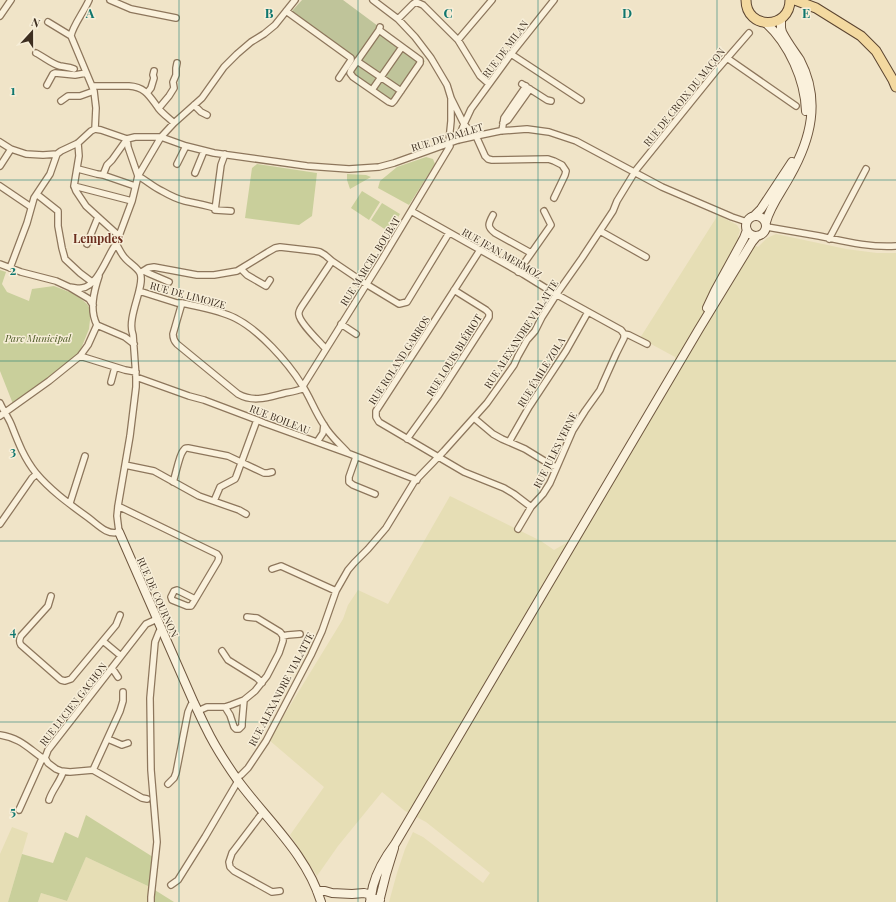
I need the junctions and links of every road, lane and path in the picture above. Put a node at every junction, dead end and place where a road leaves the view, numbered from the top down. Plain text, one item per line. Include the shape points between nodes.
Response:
1 (11, 0) edge
2 (89, 0) edge
3 (110, 0) edge
4 (295, 0) edge
5 (373, 0) edge
6 (492, 0) edge
7 (554, 0) edge
8 (790, 0) edge
9 (795, 0) edge
10 (744, 2) edge
11 (808, 3) edge
12 (286, 11) junction
13 (788, 11) junction
14 (0, 16) edge
15 (176, 18) dead end
16 (781, 18) junction
17 (398, 19) junction
18 (48, 22) dead end
19 (766, 23) junction
20 (749, 33) dead end
21 (71, 36) junction
22 (458, 40) junction
23 (402, 47) junction
24 (36, 53) dead end
25 (512, 54) junction
26 (727, 58) junction
27 (357, 61) junction
28 (177, 63) dead end
29 (154, 70) dead end
30 (86, 73) junction
31 (339, 78) dead end
32 (381, 78) junction
33 (47, 84) dead end
34 (489, 84) junction
35 (896, 87) edge
36 (93, 89) junction
37 (372, 90) junction
38 (401, 91) junction
39 (147, 93) junction
40 (451, 98) junction
41 (581, 100) dead end
42 (61, 101) dead end
43 (551, 101) dead end
44 (194, 106) junction
45 (796, 106) dead end
46 (159, 108) junction
47 (207, 115) dead end
48 (463, 120) junction
49 (174, 123) junction
50 (451, 123) junction
51 (95, 129) junction
52 (502, 131) junction
53 (476, 136) junction
54 (161, 137) junction
55 (127, 139) junction
56 (458, 140) junction
57 (0, 142) edge
58 (78, 142) junction
59 (449, 144) junction
60 (186, 146) junction
61 (11, 149) junction
62 (204, 151) junction
63 (57, 154) junction
64 (225, 154) junction
65 (177, 164) dead end
66 (0, 166) edge
67 (78, 169) junction
68 (866, 169) dead end
69 (634, 173) junction
70 (195, 174) dead end
71 (103, 175) junction
72 (138, 176) junction
73 (0, 186) edge
74 (74, 186) junction
75 (136, 186) junction
76 (36, 195) junction
77 (554, 198) dead end
78 (132, 201) junction
79 (31, 208) junction
80 (215, 208) junction
81 (231, 211) dead end
82 (411, 211) junction
83 (544, 211) dead end
84 (493, 215) dead end
85 (755, 216) junction
86 (98, 217) junction
87 (766, 225) junction
88 (747, 226) junction
89 (600, 231) junction
90 (449, 232) junction
91 (119, 236) junction
92 (757, 236) junction
93 (829, 238) junction
94 (87, 244) dead end
95 (116, 244) junction
96 (896, 246) edge
97 (480, 250) junction
98 (531, 253) junction
99 (646, 257) dead end
100 (332, 261) junction
101 (0, 264) edge
102 (10, 268) junction
103 (241, 269) junction
104 (142, 272) junction
105 (518, 272) junction
106 (100, 273) junction
107 (270, 280) dead end
108 (92, 282) junction
109 (169, 282) dead end
110 (366, 284) junction
111 (69, 287) junction
112 (454, 290) junction
113 (139, 291) junction
114 (556, 294) junction
115 (182, 303) junction
116 (93, 304) junction
117 (588, 312) junction
118 (341, 324) junction
119 (97, 325) junction
120 (699, 329) junction
121 (131, 330) junction
122 (356, 334) dead end
123 (624, 334) junction
124 (125, 337) junction
125 (134, 344) junction
126 (647, 344) dead end
127 (326, 348) junction
128 (80, 356) junction
129 (115, 367) junction
130 (136, 375) junction
131 (111, 382) dead end
132 (303, 387) junction
133 (0, 403) edge
134 (2, 414) edge
135 (474, 418) junction
136 (257, 420) junction
137 (324, 425) junction
138 (334, 439) junction
139 (407, 439) junction
140 (317, 442) junction
141 (509, 442) junction
142 (329, 447) junction
143 (350, 454) junction
144 (85, 456) dead end
145 (438, 456) junction
146 (356, 457) junction
147 (241, 462) junction
148 (125, 465) junction
149 (557, 468) junction
150 (272, 472) dead end
151 (37, 474) junction
152 (417, 480) junction
153 (173, 482) junction
154 (375, 494) dead end
155 (214, 501) junction
156 (70, 504) junction
157 (118, 506) junction
158 (531, 508) junction
159 (246, 514) dead end
160 (0, 524) edge
161 (518, 529) dead end
162 (119, 532) junction
163 (272, 569) dead end
164 (336, 591) junction
165 (51, 596) dead end
166 (196, 599) dead end
167 (120, 615) dead end
168 (247, 617) dead end
169 (157, 619) junction
170 (161, 629) junction
171 (300, 634) dead end
172 (283, 636) junction
173 (103, 641) junction
174 (222, 651) dead end
175 (121, 656) junction
176 (112, 668) junction
177 (118, 676) dead end
178 (262, 683) junction
179 (123, 692) dead end
180 (244, 700) junction
181 (194, 703) junction
182 (225, 707) junction
183 (198, 711) junction
184 (0, 735) edge
185 (108, 739) junction
186 (128, 743) dead end
187 (45, 758) junction
188 (93, 770) junction
189 (63, 772) junction
190 (237, 779) junction
191 (168, 784) dead end
192 (147, 799) dead end
193 (49, 800) dead end
194 (19, 810) dead end
195 (264, 813) junction
196 (171, 885) dead end
197 (280, 890) dead end
198 (317, 891) junction
199 (332, 893) junction
200 (321, 901) edge
201 (375, 901) edge
202 (152, 902) edge

1 - 14 street
2 - 21 street
3 - 15 street via 130,9
4 - 12 street
5 - 17 street
6 - 22 street
7 - 25 street, RUE DE MILAN
8 - 13 main road
9 - 11 main road
10 - 19 main road via 750,14
11 - 13 main road
11 - 35 main road via 869,43
12 - 31 street via 351,58
12 - 44 street via 275,25 251,42 224,67
13 - 16 main road
16 - 19 main road
16 - 87 main road via 780,28 806,75 812,112 804,147 769,213
17 - 22 street via 413,4 420,3
17 - 40 street via 431,58 447,85
18 - 21 street
19 - 85 main road via 775,31 794,63 802,83 806,112 802,136 794,157
20 - 26 street, RUE DE CROIX DU MAÇON
21 - 30 street
22 - 34 street via 480,76
23 - 27 street via 380,28
23 - 32 street
23 - 38 street via 420,60 420,63
24 - 30 street via 54,64
25 - 34 street, RUE DE MILAN
25 - 41 street
26 - 45 street
26 - 69 street, RUE DE CROIX DU MAÇON
27 - 32 street
27 - 37 street via 350,73
28 - 46 street via 174,88
29 - 39 street via 151,88
30 - 33 street via 75,75 55,72
30 - 36 street
32 - 37 street
32 - 38 street
34 - 48 street, RUE DE MILAN
36 - 39 street via 135,86
36 - 42 street via 80,96 68,96
36 - 51 street via 96,108
37 - 38 street via 392,103
39 - 46 street
40 - 48 street
40 - 50 street, RUE MARCEL BOUBAT
43 - 52 street via 526,86 508,120 503,124
44 - 47 street
44 - 49 street
46 - 49 street
48 - 50 street
48 - 53 street
48 - 56 street, RUE DE MILAN
49 - 54 street
50 - 59 street, RUE MARCEL BOUBAT
51 - 55 street
51 - 58 street
52 - 53 street, RUE DE DALLET
52 - 69 street, RUE DE DALLET via 527,129 563,136
53 - 56 street, RUE DE DALLET
53 - 77 street via 488,159 548,159 562,165 565,175
54 - 55 street, RUE DE DALLET
54 - 60 street, RUE DE DALLET
54 - 72 street
55 - 71 street via 107,164
55 - 72 street
56 - 59 street, RUE DE DALLET
57 - 61 street
58 - 63 street
58 - 67 street
59 - 64 street, RUE DE DALLET via 379,167 349,169 307,166
59 - 82 street, RUE MARCEL BOUBAT via 444,158
60 - 62 street, RUE DE DALLET
60 - 65 street
61 - 63 street via 26,154
61 - 66 street
62 - 64 street, RUE DE DALLET
62 - 70 street
63 - 76 street via 50,174
64 - 80 street
67 - 71 street
67 - 74 street
68 - 93 street
69 - 88 street, RUE DE DALLET
69 - 89 street, RUE ALEXANDRE VIALATTE
71 - 75 street
72 - 75 street
72 - 80 street via 161,191
73 - 79 street
74 - 78 street
74 - 86 street via 86,206
75 - 78 street
76 - 79 street
76 - 108 street via 58,211 58,226 65,259
78 - 91 street
79 - 102 street
80 - 81 street
82 - 90 street, RUE JEAN MERMOZ
82 - 110 street, RUE MARCEL BOUBAT
83 - 98 street via 551,225
84 - 98 street via 489,222 491,230
85 - 87 main road via 765,219
85 - 88 main road via 750,218
86 - 91 street
86 - 94 street
87 - 92 main road via 764,232
87 - 93 street
88 - 92 main road via 752,235
88 - 120 main road via 744,238 715,291
89 - 99 street
89 - 114 street, RUE ALEXANDRE VIALATTE
90 - 97 street, RUE JEAN MERMOZ
90 - 110 street via 407,302 399,304
91 - 95 street
92 - 120 main road
93 - 96 street via 861,244
95 - 104 street via 124,257
95 - 106 street
97 - 105 street, RUE JEAN MERMOZ
97 - 112 street, RUE ROLAND GARROS
98 - 105 street
100 - 103 street via 320,252 280,247
100 - 110 street
100 - 127 street via 299,313 302,322
101 - 102 street
102 - 111 street
103 - 104 street via 231,273 206,275 154,267
103 - 107 street via 266,286
104 - 109 street
104 - 113 street
105 - 114 street, RUE JEAN MERMOZ
106 - 108 street
106 - 116 street
108 - 111 street via 85,288
110 - 118 street, RUE MARCEL BOUBAT
111 - 116 street
112 - 139 street, RUE ROLAND GARROS via 376,411 379,422
112 - 139 street, RUE LOUIS BLÉRIOT via 486,310 489,317
113 - 115 street, RUE DE LIMOIZE
113 - 121 street
114 - 117 street, RUE JEAN MERMOZ
114 - 135 street, RUE ALEXANDRE VIALATTE via 508,375
115 - 132 street, RUE DE LIMOIZE via 227,315 244,324 276,352
115 - 132 street via 173,334 175,342 238,394 262,399
116 - 119 street
117 - 123 street, RUE JEAN MERMOZ
117 - 141 street, RUE ÉMILE ZOLA
118 - 122 street
118 - 127 street, RUE MARCEL BOUBAT
119 - 124 street
119 - 128 street
120 - 201 main road via 395,844
121 - 124 street
121 - 125 street, RUE DE COURNON
123 - 126 street, RUE JEAN MERMOZ
123 - 149 street, RUE JULES VERNE via 600,390 573,430
124 - 125 street
125 - 130 street, RUE DE COURNON
127 - 132 street, RUE MARCEL BOUBAT
128 - 129 street, RUE BOILEAU
128 - 134 street
129 - 130 street, RUE BOILEAU
129 - 131 street
130 - 136 street, RUE BOILEAU
130 - 148 street, RUE DE COURNON
132 - 137 street, RUE DE LIMOIZE
133 - 134 street
134 - 151 street
135 - 141 street via 493,434
135 - 145 street, RUE ALEXANDRE VIALATTE
136 - 140 street, RUE BOILEAU
136 - 147 street
137 - 138 street, RUE DE LIMOIZE
137 - 140 street via 323,433
138 - 142 street
138 - 143 street, RUE DE LIMOIZE
139 - 145 street, RUE ROLAND GARROS
140 - 142 street, RUE BOILEAU
141 - 149 street
142 - 143 street, RUE BOILEAU
143 - 146 street, RUE BOILEAU
144 - 156 street
145 - 152 street, RUE ALEXANDRE VIALATTE
145 - 158 street, RUE ROLAND GARROS via 464,472 504,488
146 - 152 street, RUE BOILEAU
146 - 154 street via 349,482
147 - 150 street via 264,473
147 - 153 street via 223,455 192,448 185,449
147 - 155 street via 235,479 220,487
148 - 153 street via 154,472
148 - 157 street, RUE DE COURNON
149 - 158 street, RUE JULES VERNE via 547,488
151 - 156 street
151 - 160 street
152 - 164 street, RUE ALEXANDRE VIALATTE via 386,528 348,570
153 - 155 street
155 - 159 street
156 - 162 street via 107,531
157 - 162 street, RUE DE COURNON
157 - 166 street via 217,554 218,561
158 - 161 street, RUE JULES VERNE
162 - 169 main road, RUE DE COURNON
163 - 164 street via 281,566
164 - 190 street, RUE ALEXANDRE VIALATTE via 311,655 266,741
165 - 173 street via 48,606 21,636 21,646 65,681 71,679
167 - 173 street via 116,625
168 - 172 street via 257,618
169 - 170 main road, RUE DE COURNON
169 - 175 street, RUE LUCIEN GACHON via 146,624
170 - 181 main road, RUE DE COURNON
170 - 202 street via 155,642 150,698 157,842
171 - 172 street
172 - 178 street via 279,653
173 - 175 street
174 - 178 street via 228,660
175 - 176 street, RUE LUCIEN GACHON
176 - 177 street
176 - 187 street, RUE LUCIEN GACHON via 48,750
178 - 180 street
179 - 185 street via 120,711
180 - 182 street
180 - 182 street via 242,726 239,729 234,728
181 - 183 main road, RUE DE COURNON
181 - 191 street via 188,712 176,773
182 - 183 street via 208,707
183 - 190 main road, RUE DE COURNON
184 - 187 street via 15,738
185 - 186 street via 122,745
185 - 188 street
187 - 189 street via 53,767
187 - 194 street, RUE LUCIEN GACHON via 41,761
188 - 189 street
188 - 192 street
189 - 193 street
190 - 195 main road, RUE DE COURNON
190 - 196 street, RUE ALEXANDRE VIALATTE via 205,837 178,880
195 - 197 street via 232,853 229,864 233,871 244,878 272,892
195 - 198 main road, RUE DE COURNON via 296,853
198 - 199 main road
198 - 200 main road, RUE DE COURNON
199 - 200 main road
199 - 201 main road via 352,894

